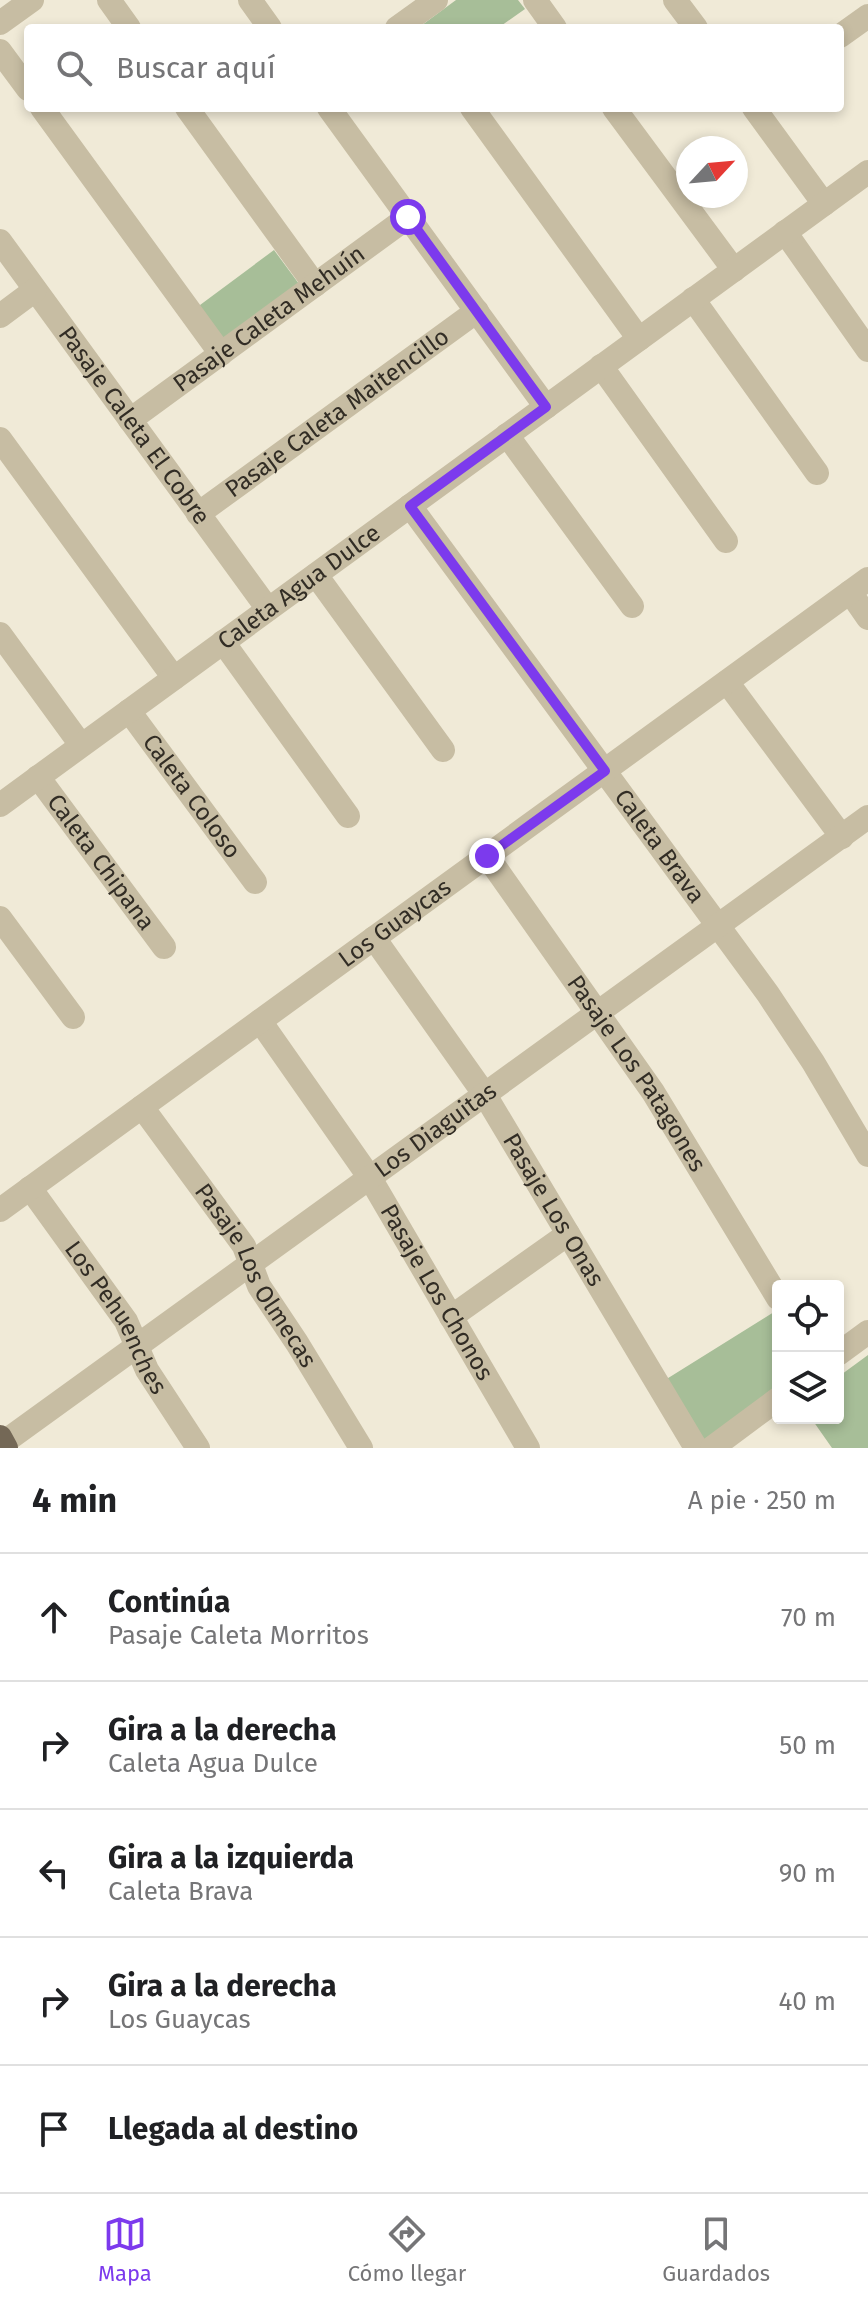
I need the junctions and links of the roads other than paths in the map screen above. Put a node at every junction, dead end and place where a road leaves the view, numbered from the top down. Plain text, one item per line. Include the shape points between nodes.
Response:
1 (32, 0) edge
2 (109, 0) edge
3 (250, 0) edge
4 (436, 0) edge
5 (535, 0) edge
6 (675, 0) edge
7 (868, 16) edge
8 (0, 23) edge
9 (126, 24) edge
10 (267, 24) edge
11 (408, 24) edge
12 (552, 24) edge
13 (693, 24) edge
14 (844, 33) edge
15 (0, 51) edge
16 (24, 84) edge
17 (45, 112) edge
18 (190, 112) edge
19 (332, 112) edge
20 (475, 112) edge
21 (617, 112) edge
22 (757, 112) edge
23 (868, 172) edge
24 (824, 204) junction
25 (408, 217) junction
26 (785, 232) junction
27 (0, 241) edge
28 (734, 270) junction
29 (315, 285) junction
30 (35, 290) junction
31 (693, 299) junction
32 (477, 311) junction
33 (0, 316) edge
34 (639, 339) junction
35 (868, 350) edge
36 (221, 354) junction
37 (601, 366) junction
38 (546, 407) junction
39 (130, 420) junction
40 (507, 435) junction
41 (0, 439) edge
42 (817, 473) dead end
43 (410, 506) junction
44 (198, 514) junction
45 (726, 541) dead end
46 (316, 575) junction
47 (859, 586) edge
48 (632, 606) dead end
49 (268, 609) junction
50 (868, 618) edge
51 (0, 634) edge
52 (223, 642) junction
53 (174, 678) junction
54 (727, 682) junction
55 (129, 711) junction
56 (81, 745) junction
57 (443, 750) dead end
58 (605, 771) junction
59 (38, 777) junction
60 (0, 805) edge
61 (348, 816) dead end
62 (866, 824) edge
63 (842, 837) junction
64 (487, 856) junction
65 (255, 882) dead end
66 (0, 918) edge
67 (718, 926) junction
68 (374, 938) junction
69 (164, 947) dead end
70 (598, 1013) junction
71 (73, 1017) dead end
72 (260, 1021) junction
73 (485, 1095) junction
74 (142, 1107) junction
75 (868, 1155) edge
76 (370, 1178) junction
77 (30, 1188) junction
78 (0, 1210) edge
79 (568, 1234) junction
80 (251, 1264) junction
81 (772, 1288) edge
82 (451, 1317) junction
83 (868, 1332) edge
84 (136, 1347) junction
85 (841, 1352) edge
86 (772, 1403) edge
87 (3, 1443) edge
88 (198, 1448) edge
89 (361, 1448) edge
90 (528, 1448) edge
91 (696, 1448) edge
92 (712, 1448) edge

1 - 8 street
2 - 9 street
3 - 10 street
4 - 11 street
5 - 12 street
6 - 13 street
7 - 14 street
15 - 16 street
17 - 36 street
18 - 29 street
19 - 25 street
20 - 34 street
21 - 28 street
22 - 24 street
23 - 24 street, Caleta Agua Dulce
24 - 26 street, Caleta Agua Dulce
25 - 29 street, Pasaje Caleta Mehuín
25 - 32 street
26 - 28 street, Caleta Agua Dulce
26 - 35 street
27 - 30 street, Pasaje Caleta El Cobre
28 - 31 street, Caleta Agua Dulce
29 - 36 street, Pasaje Caleta Mehuín
30 - 33 street
30 - 39 street, Pasaje Caleta El Cobre
31 - 34 street, Caleta Agua Dulce
31 - 42 street
32 - 38 street
32 - 44 street, Pasaje Caleta Maitencillo
34 - 37 street, Caleta Agua Dulce
36 - 39 street, Pasaje Caleta Mehuín
37 - 38 street, Caleta Agua Dulce
37 - 45 street
38 - 40 street, Caleta Agua Dulce
39 - 44 street, Pasaje Caleta El Cobre
40 - 43 street, Caleta Agua Dulce
40 - 48 street
41 - 53 street
43 - 46 street, Caleta Agua Dulce
43 - 58 street, Caleta Brava
44 - 49 street, Pasaje Caleta El Cobre
46 - 49 street, Caleta Agua Dulce
46 - 57 street
47 - 50 street
47 - 54 street, Los Guaycas
49 - 52 street, Caleta Agua Dulce
51 - 56 street
52 - 53 street, Caleta Agua Dulce
52 - 61 street
53 - 55 street, Caleta Agua Dulce
54 - 58 street, Los Guaycas
54 - 63 street
55 - 56 street, Caleta Agua Dulce
55 - 65 street, Caleta Coloso
56 - 59 street, Caleta Agua Dulce
58 - 64 street, Los Guaycas
58 - 67 street, Caleta Brava
59 - 60 street, Caleta Agua Dulce
59 - 69 street, Caleta Chipana
62 - 63 street, Los Diaguitas
63 - 67 street, Los Diaguitas
64 - 68 street, Los Guaycas
64 - 70 street, Pasaje Los Patagones
66 - 71 street
67 - 70 street, Los Diaguitas
67 - 75 street, Caleta Brava via 813,1062
68 - 72 street, Los Guaycas
68 - 73 street, Pasaje Los Onas
70 - 73 street, Los Diaguitas
70 - 81 street, Pasaje Los Patagones
72 - 74 street, Los Guaycas
72 - 76 street, Pasaje Los Chonos
73 - 76 street, Los Diaguitas
73 - 79 street, Pasaje Los Onas
74 - 77 street, Los Guaycas
74 - 80 street, Pasaje Los Olmecas via 244,1246
76 - 80 street, Los Diaguitas
76 - 82 street, Pasaje Los Chonos
77 - 78 street, Los Guaycas
77 - 84 street, Los Pehuenches via 126,1321
79 - 82 street
79 - 91 street, Pasaje Los Onas
80 - 84 street, Los Diaguitas
80 - 89 street, Pasaje Los Olmecas via 259,1286
82 - 90 street, Pasaje Los Chonos
83 - 85 street
84 - 87 street, Los Diaguitas
84 - 88 street, Los Pehuenches
86 - 92 street

